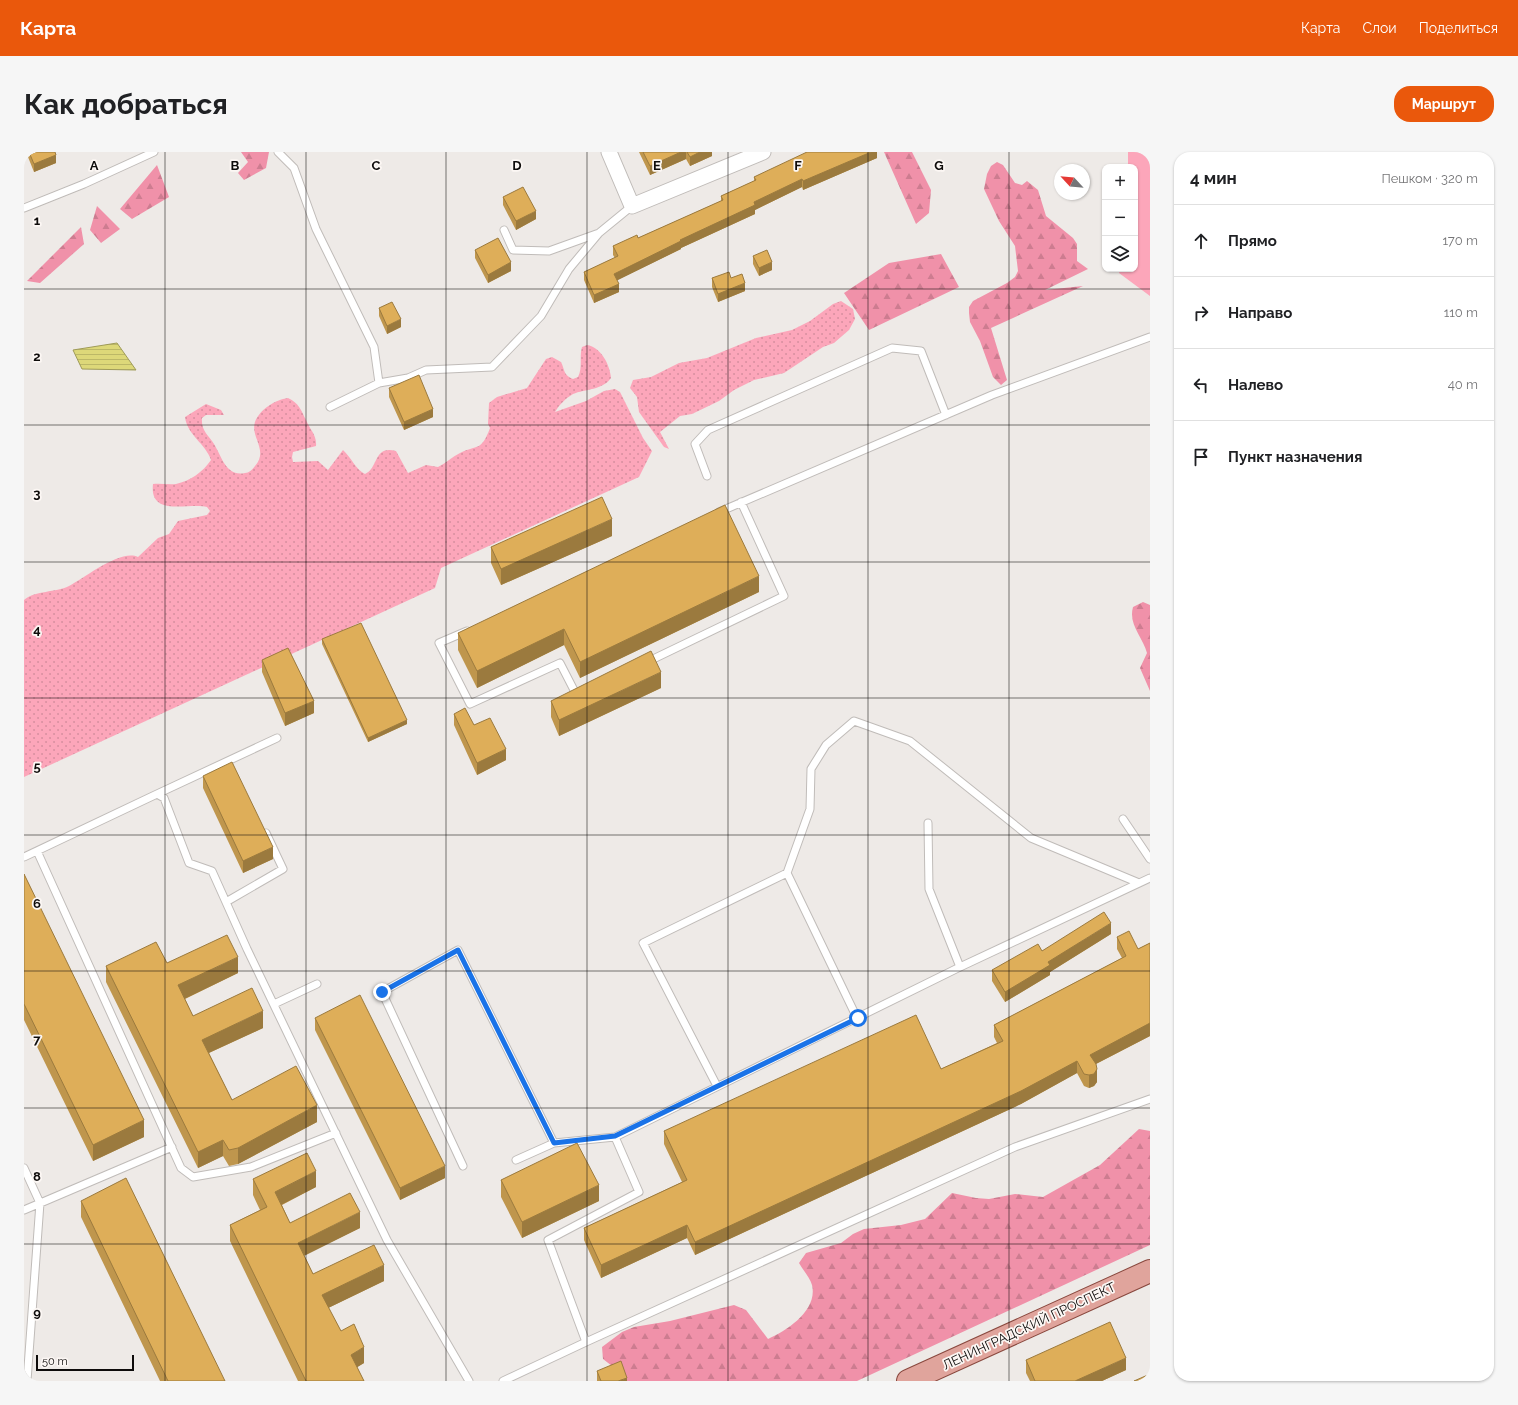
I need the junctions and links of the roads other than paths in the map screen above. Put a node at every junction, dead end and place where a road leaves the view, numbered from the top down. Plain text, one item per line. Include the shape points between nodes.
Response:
1 (154, 152) edge
2 (278, 152) edge
3 (609, 152) edge
4 (763, 152) edge
5 (632, 206) junction
6 (24, 208) edge
7 (504, 230) dead end
8 (599, 233) junction
9 (1150, 337) edge
10 (379, 383) junction
11 (330, 407) dead end
12 (946, 415) junction
13 (707, 476) dead end
14 (740, 502) junction
15 (712, 516) edge
16 (475, 627) edge
17 (641, 665) edge
18 (584, 692) edge
19 (277, 738) dead end
20 (158, 794) junction
21 (1123, 819) dead end
22 (928, 822) dead end
23 (263, 828) edge
24 (37, 852) junction
25 (24, 857) edge
26 (1150, 859) edge
27 (787, 873) junction
28 (1150, 878) edge
29 (1139, 883) junction
30 (226, 902) junction
31 (960, 967) junction
32 (317, 984) dead end
33 (274, 1004) junction
34 (858, 1018) junction
35 (717, 1086) junction
36 (1150, 1099) edge
37 (336, 1133) junction
38 (615, 1136) junction
39 (554, 1143) junction
40 (172, 1147) junction
41 (516, 1160) dead end
42 (463, 1166) dead end
43 (24, 1168) edge
44 (40, 1203) junction
45 (24, 1210) edge
46 (1150, 1271) edge
47 (586, 1342) junction
48 (27, 1381) edge
49 (469, 1381) edge
50 (503, 1381) edge
51 (908, 1381) edge

1 - 6 lane
2 - 10 lane via 294,168 316,229 374,346
3 - 5 street
4 - 5 street
5 - 8 lane
7 - 8 lane via 513,250 549,251
8 - 10 lane via 569,269 541,316 492,367 426,370 408,378
9 - 12 lane via 992,395
10 - 11 lane
12 - 13 lane via 921,351 892,348 708,430 695,444
12 - 14 lane
14 - 15 lane
14 - 17 lane via 784,596
16 - 18 lane via 439,644 470,704 560,662 577,696
19 - 20 lane
20 - 24 lane
20 - 30 lane via 164,798 189,863 212,871
21 - 26 lane
22 - 31 lane via 929,889
23 - 30 lane via 283,869
24 - 25 lane
24 - 40 lane
27 - 29 lane via 810,809 811,769 826,745 854,720 910,741 1031,838
27 - 34 lane
27 - 35 lane via 643,943
28 - 29 lane
29 - 31 lane
30 - 33 lane
31 - 34 lane
32 - 33 lane
33 - 37 lane
34 - 35 lane
35 - 38 lane
36 - 47 lane via 1014,1146
37 - 40 lane via 251,1167 193,1176 182,1168
37 - 49 lane via 388,1240
38 - 39 lane
38 - 47 lane via 639,1192 548,1240
39 - 41 lane
39 - 42 lane via 458,950 382,992
40 - 44 lane
43 - 44 lane
44 - 45 lane
44 - 48 lane
46 - 51 main road, ЛЕНИНГРАДСКИЙ ПРОСПЕКТ
47 - 50 lane

